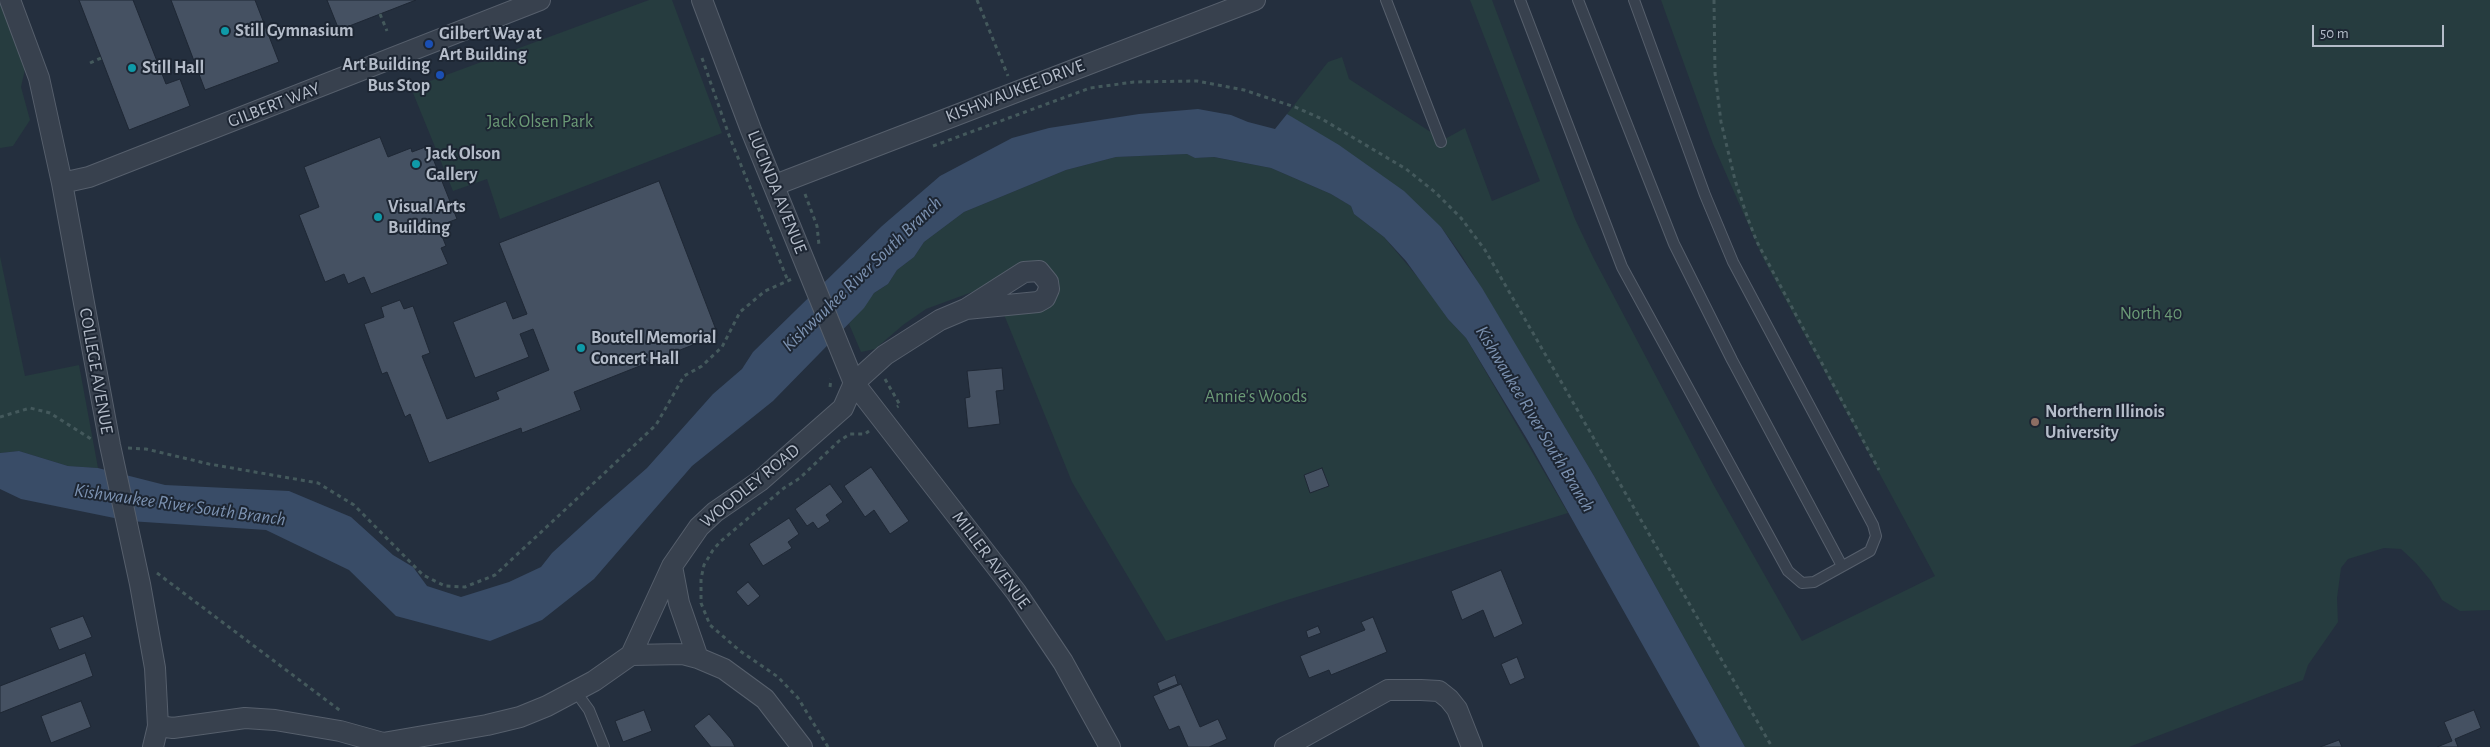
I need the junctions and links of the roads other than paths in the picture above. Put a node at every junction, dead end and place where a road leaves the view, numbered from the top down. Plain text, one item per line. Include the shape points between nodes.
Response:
1 (10, 0) edge
2 (540, 0) edge
3 (702, 0) edge
4 (1256, 0) edge
5 (1386, 0) edge
6 (1520, 0) edge
7 (1578, 0) edge
8 (1634, 0) edge
9 (1441, 142) dead end
10 (62, 183) junction
11 (775, 185) junction
12 (966, 309) dead end
13 (854, 383) junction
14 (672, 566) junction
15 (1842, 566) junction
16 (631, 655) junction
17 (698, 658) junction
18 (576, 692) junction
19 (158, 726) junction
20 (385, 745) edge
21 (153, 747) edge
22 (604, 747) edge
23 (802, 747) edge
24 (1110, 747) edge
25 (1284, 747) edge
26 (1472, 747) edge

1 - 10 street, COLLEGE AVENUE via 39,78
2 - 10 street, GILBERT WAY via 89,178
3 - 11 street, LUCINDA AVENUE
4 - 11 street, KISHWAUKEE DRIVE
5 - 9 lane
6 - 15 lane via 1622,267 1788,571 1802,583 1814,582
7 - 15 lane via 1674,244
8 - 15 lane via 1705,195 1733,262 1873,525 1876,536 1870,551
10 - 19 street, COLLEGE AVENUE via 155,668
11 - 13 street, LUCINDA AVENUE
12 - 13 street via 940,320 885,355
13 - 14 street, WOODLEY ROAD via 843,408 760,480 699,526
13 - 24 street, MILLER AVENUE via 1016,592 1063,662
14 - 16 street, WOODLEY ROAD
14 - 17 street via 679,603
16 - 17 street via 683,654
16 - 18 street
17 - 23 street via 753,689 777,712
18 - 20 street via 520,717
18 - 22 lane via 589,710
19 - 20 street via 173,728 245,718 276,720 340,732
19 - 21 street, COLLEGE AVENUE
25 - 26 street via 1388,690 1439,691 1457,709

